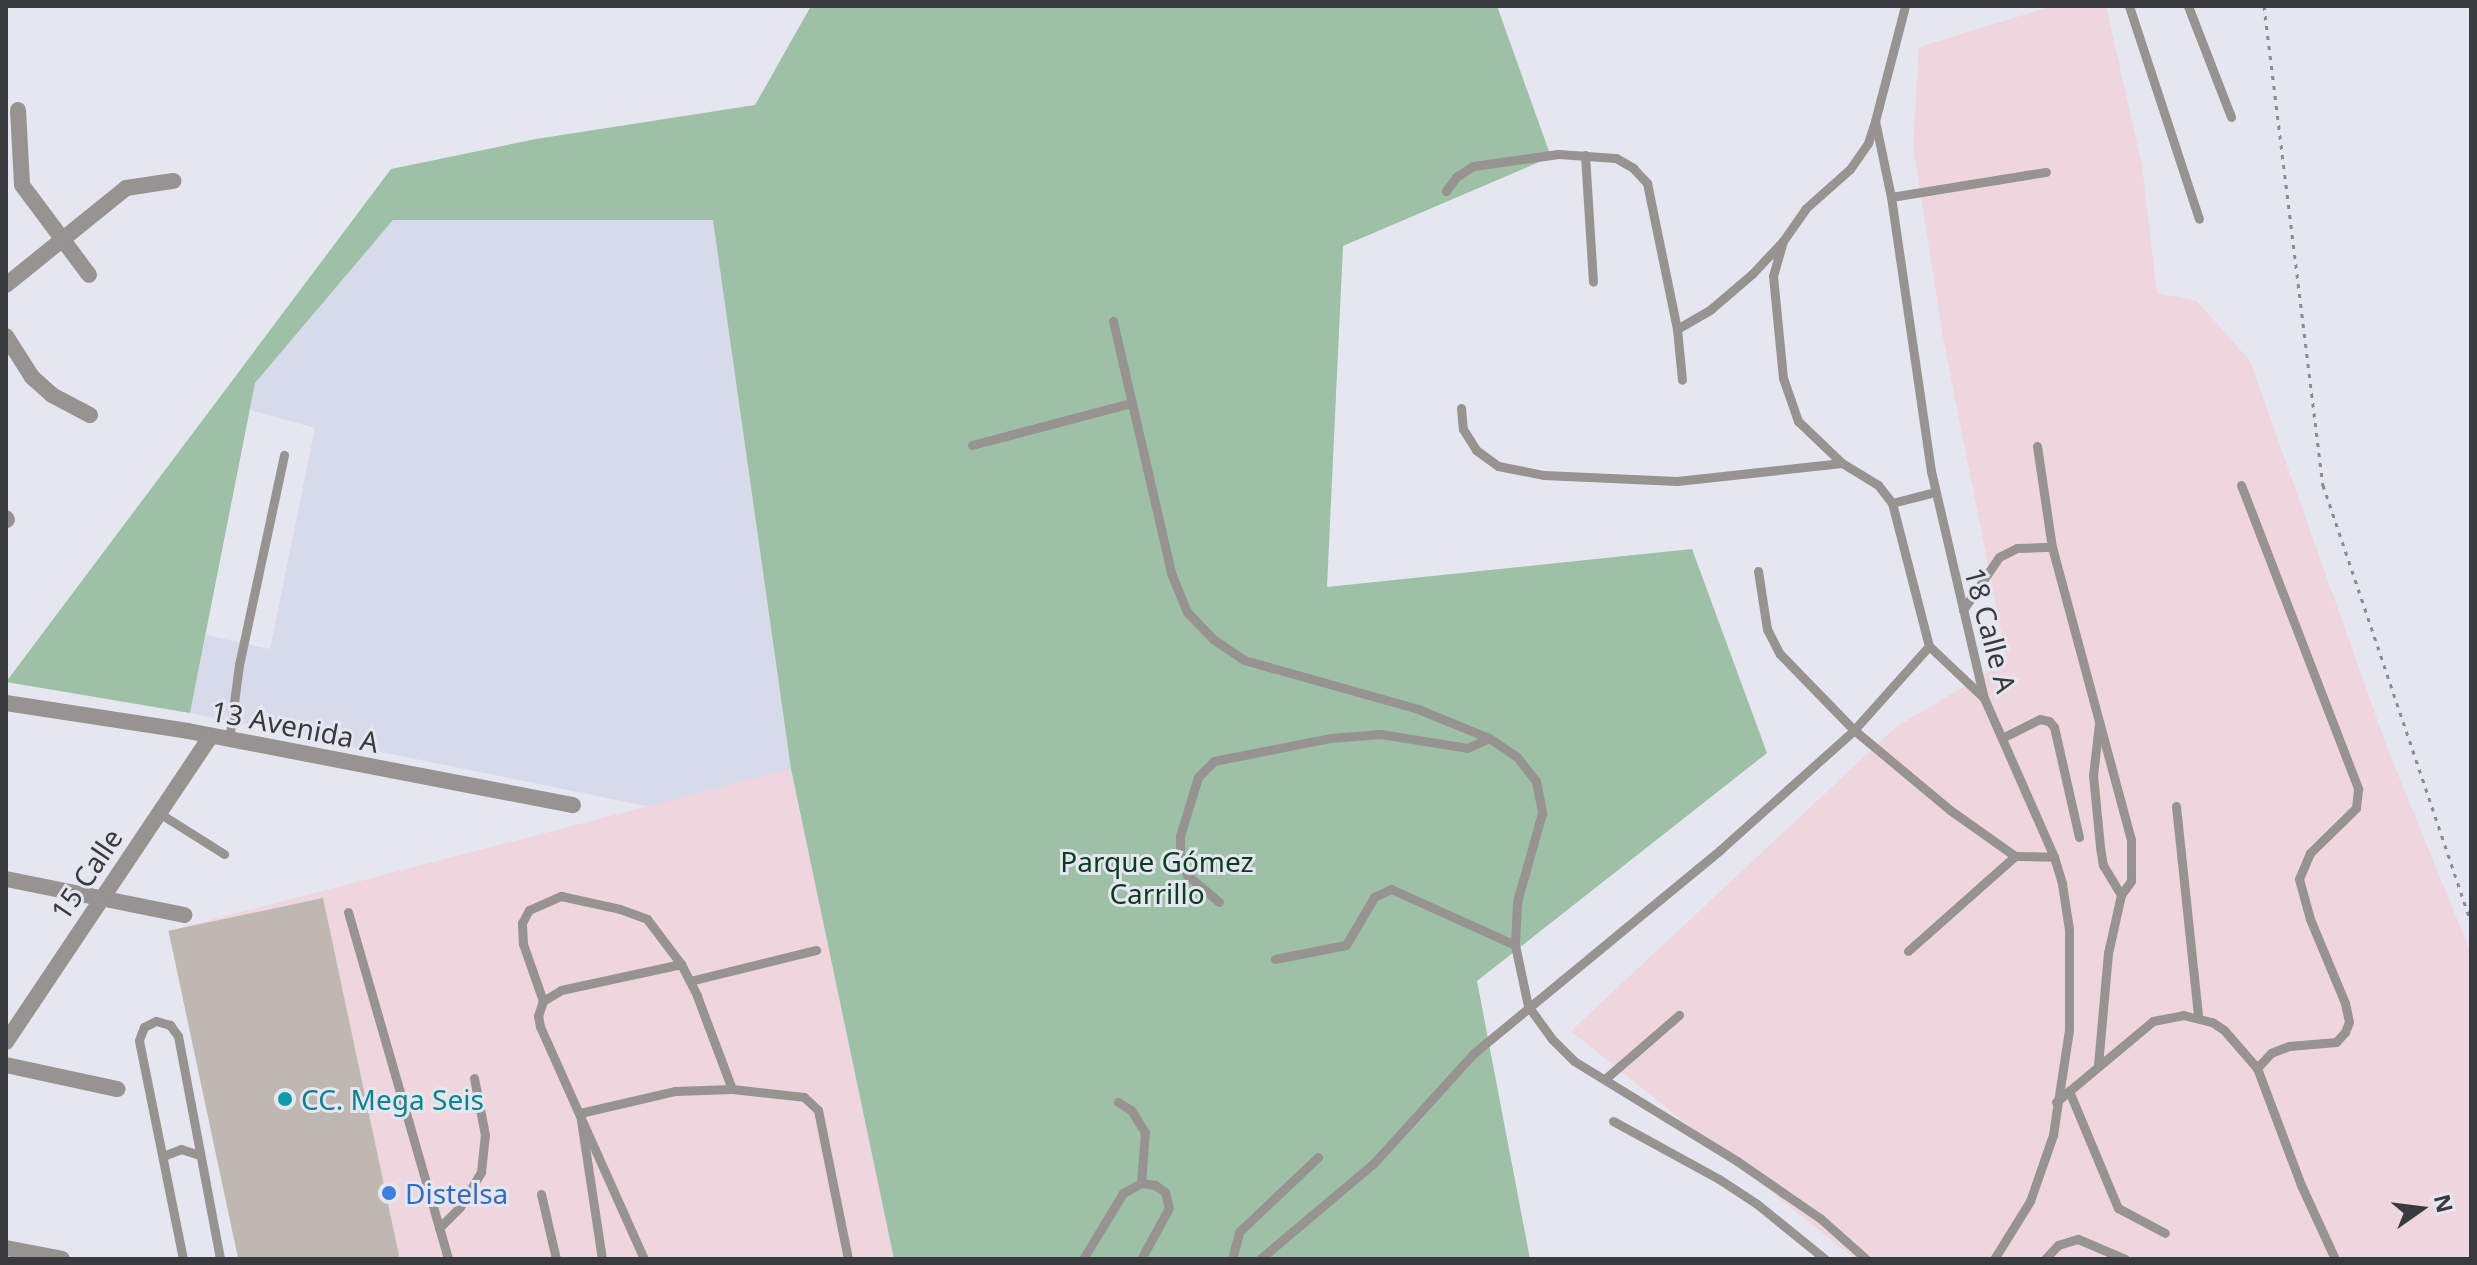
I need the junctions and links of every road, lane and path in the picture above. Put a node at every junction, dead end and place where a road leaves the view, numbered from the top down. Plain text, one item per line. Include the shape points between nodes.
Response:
1 (1904, 6) edge
2 (2129, 6) edge
3 (2188, 6) edge
4 (2264, 6) edge
5 (18, 110) dead end
6 (2231, 117) dead end
7 (1875, 121) junction
8 (1585, 155) junction
9 (2046, 172) dead end
10 (173, 181) dead end
11 (1446, 191) dead end
12 (1891, 197) junction
13 (2199, 219) dead end
14 (63, 239) junction
15 (1783, 241) junction
16 (89, 275) dead end
17 (1593, 282) dead end
18 (6, 285) edge
19 (1113, 321) dead end
20 (1677, 329) junction
21 (6, 336) edge
22 (1682, 380) dead end
23 (1131, 403) junction
24 (1461, 408) dead end
25 (90, 415) dead end
26 (972, 445) dead end
27 (2037, 446) dead end
28 (284, 455) dead end
29 (1842, 463) junction
30 (2241, 485) dead end
31 (1935, 492) junction
32 (1892, 503) junction
33 (2052, 547) junction
34 (1758, 571) dead end
35 (1963, 610) junction
36 (1929, 646) junction
37 (1984, 698) junction
38 (6, 703) edge
39 (2100, 721) junction
40 (1854, 730) junction
41 (211, 736) junction
42 (2004, 737) junction
43 (1489, 738) junction
44 (229, 740) junction
45 (573, 805) dead end
46 (2176, 806) dead end
47 (159, 813) junction
48 (2079, 837) dead end
49 (224, 854) dead end
50 (2015, 856) junction
51 (2054, 857) junction
52 (6, 879) edge
53 (2121, 895) junction
54 (101, 899) junction
55 (1219, 902) dead end
56 (348, 912) dead end
57 (184, 915) dead end
58 (2471, 921) edge
59 (1515, 945) junction
60 (816, 950) dead end
61 (1908, 951) dead end
62 (1275, 959) dead end
63 (681, 964) junction
64 (690, 981) junction
65 (543, 1001) junction
66 (1528, 1006) junction
67 (1679, 1015) dead end
68 (2198, 1017) junction
69 (6, 1042) edge
70 (6, 1065) edge
71 (2098, 1065) junction
72 (2257, 1068) junction
73 (474, 1078) dead end
74 (1605, 1079) junction
75 (117, 1089) dead end
76 (732, 1089) junction
77 (2069, 1091) junction
78 (1118, 1102) dead end
79 (2056, 1102) junction
80 (580, 1113) junction
81 (1613, 1121) dead end
82 (200, 1155) junction
83 (163, 1156) junction
84 (1318, 1157) dead end
85 (1141, 1183) junction
86 (541, 1194) dead end
87 (439, 1228) junction
88 (2165, 1233) dead end
89 (6, 1248) edge
90 (1997, 1258) edge
91 (62, 1259) edge
92 (183, 1259) edge
93 (220, 1259) edge
94 (448, 1259) edge
95 (556, 1259) edge
96 (602, 1259) edge
97 (644, 1259) edge
98 (848, 1259) edge
99 (1083, 1259) edge
100 (1141, 1259) edge
101 (1232, 1259) edge
102 (1260, 1259) edge
103 (1825, 1259) edge
104 (1866, 1259) edge
105 (2045, 1259) edge
106 (2125, 1259) edge
107 (2335, 1259) edge

1 - 7 lane, 18 Calle A
2 - 13 lane
3 - 6 lane
4 - 58 path via 2323,485
5 - 14 street via 22,185
7 - 12 lane, 18 Calle A
7 - 15 lane via 1850,169 1805,209
8 - 11 lane via 1473,166
8 - 17 lane
8 - 20 lane via 1616,158 1647,183
9 - 12 lane
10 - 14 street via 126,188
12 - 31 lane, 18 Calle A
14 - 16 street
14 - 18 street
15 - 20 lane via 1711,309
15 - 29 lane via 1773,276 1783,378 1798,421
19 - 23 lane
20 - 22 lane
21 - 25 street via 32,377 52,395
23 - 26 lane
23 - 43 lane via 1171,573 1187,612 1213,639 1244,660 1418,709
24 - 29 lane via 1463,429 1476,450 1498,466 1544,475 1677,481
27 - 33 lane
28 - 44 lane via 239,665
29 - 32 lane via 1878,485
30 - 72 lane via 2358,789 2356,808 2310,853 2299,879 2349,1022 2336,1042 2289,1046 2271,1053
31 - 32 lane
31 - 35 lane, 18 Calle A
32 - 36 lane
33 - 35 lane via 2017,548 1999,557
33 - 39 lane
34 - 40 lane via 1767,629 1780,654
35 - 37 lane, 18 Calle A
36 - 37 lane
36 - 40 lane
37 - 42 lane, 18 Calle A
38 - 41 street, 13 Avenida A
39 - 53 lane via 2093,775 2100,847 2103,865
39 - 53 lane via 2131,839 2131,881
40 - 50 lane
40 - 66 lane via 1720,850
41 - 44 street, 13 Avenida A
41 - 47 street, 15 Calle
42 - 48 lane via 2040,719 2054,727
42 - 51 lane, 18 Calle A
43 - 55 lane via 1467,748 1381,734 1330,738 1214,761 1198,777 1180,836 1180,855 1187,875
43 - 59 lane via 1517,757 1536,781 1542,813 1517,902
44 - 45 street, 13 Avenida A
46 - 68 lane
47 - 49 lane
47 - 54 street, 15 Calle
50 - 51 lane
50 - 61 lane
51 - 79 lane, 18 Calle A via 2069,929 2070,971 2069,1030
52 - 54 street
53 - 71 lane via 2108,953
54 - 57 street
54 - 69 street, 15 Calle
56 - 87 lane
59 - 62 lane via 1391,889 1374,897 1346,945
59 - 66 lane
60 - 64 lane
63 - 64 lane
63 - 65 lane via 561,990
63 - 65 lane via 647,919 561,896 529,910 522,923 523,944
64 - 76 lane
65 - 80 lane via 540,1026
66 - 74 lane via 1574,1061
66 - 102 lane via 1474,1053 1373,1164
67 - 74 lane
68 - 71 lane via 2153,1021
68 - 72 lane via 2224,1030
70 - 75 street
71 - 77 lane
72 - 107 lane
73 - 87 lane via 485,1135 481,1172 460,1207
74 - 104 lane via 1814,1214
76 - 80 lane via 675,1091
76 - 98 lane via 804,1097 818,1110
77 - 79 lane
77 - 88 lane via 2118,1208
78 - 85 lane via 1131,1110 1145,1132
79 - 90 lane, 18 Calle A via 2053,1135 2030,1201
80 - 96 lane
80 - 97 lane
81 - 103 lane via 1719,1179
82 - 83 lane via 181,1149
82 - 83 lane via 178,1036 170,1025 156,1021 144,1027 139,1040
82 - 93 lane
83 - 92 lane
84 - 101 lane via 1239,1232
85 - 99 lane via 1123,1193
85 - 100 lane via 1165,1192 1169,1208
86 - 95 lane
87 - 94 lane
89 - 91 street
105 - 106 lane via 2058,1245 2078,1239

